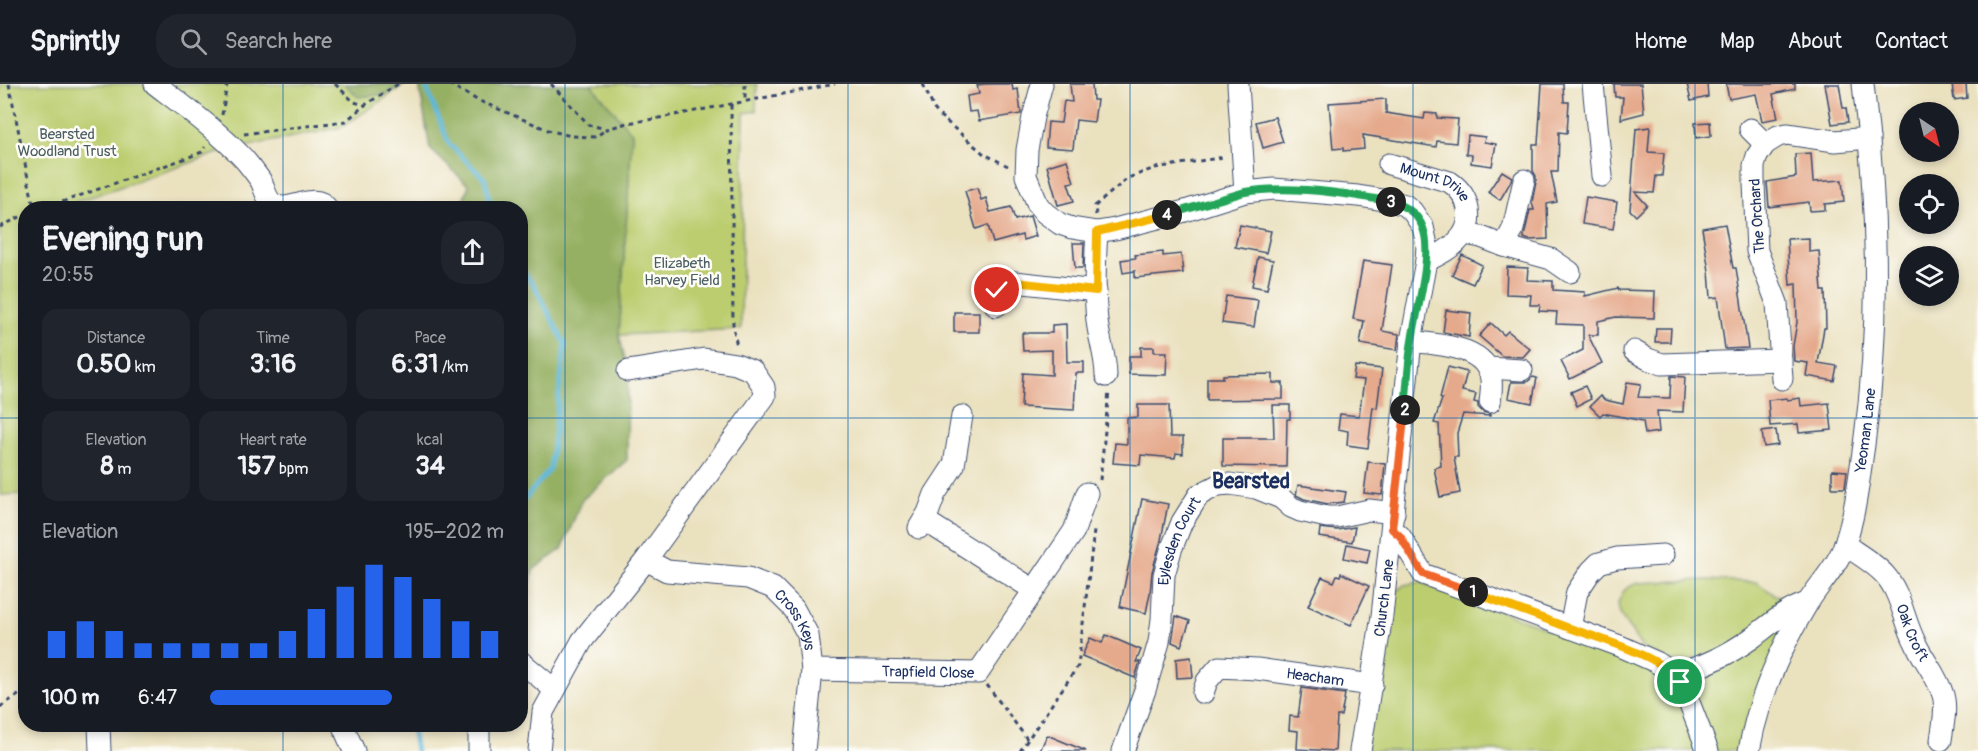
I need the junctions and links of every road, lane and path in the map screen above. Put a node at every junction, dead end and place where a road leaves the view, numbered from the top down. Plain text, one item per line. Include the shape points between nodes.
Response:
1 (9, 84) edge
2 (155, 84) edge
3 (227, 84) edge
4 (335, 84) edge
5 (398, 84) edge
6 (449, 84) edge
7 (551, 84) edge
8 (745, 84) edge
9 (836, 84) edge
10 (923, 84) edge
11 (1042, 84) edge
12 (1238, 84) edge
13 (1593, 84) edge
14 (1863, 84) edge
15 (745, 101) junction
16 (731, 104) junction
17 (365, 105) junction
18 (607, 129) junction
19 (220, 137) junction
20 (1869, 138) junction
21 (202, 152) junction
22 (1242, 154) junction
23 (1389, 164) dead end
24 (1025, 169) junction
25 (1602, 176) dead end
26 (1524, 180) dead end
27 (1245, 192) junction
28 (34, 201) edge
29 (57, 201) edge
30 (270, 201) edge
31 (18, 218) edge
32 (0, 227) edge
33 (1097, 232) junction
34 (1465, 234) junction
35 (1504, 246) junction
36 (1426, 261) junction
37 (1570, 273) dead end
38 (1096, 291) junction
39 (996, 306) dead end
40 (733, 325) dead end
41 (1411, 341) junction
42 (1634, 351) dead end
43 (1487, 368) junction
44 (1522, 370) dead end
45 (628, 371) dead end
46 (1106, 376) joint
47 (1490, 402) dead end
48 (962, 416) dead end
49 (1093, 489) joint
50 (1393, 521) junction
51 (1094, 531) dead end
52 (1845, 545) junction
53 (1664, 555) dead end
54 (645, 560) junction
55 (1423, 574) junction
56 (1387, 580) junction
57 (1034, 590) junction
58 (1807, 603) junction
59 (1570, 628) junction
60 (528, 667) edge
61 (812, 670) junction
62 (978, 673) junction
63 (1676, 674) junction
64 (1372, 685) junction
65 (555, 690) junction
66 (1203, 693) dead end
67 (18, 695) edge
68 (0, 707) edge
69 (99, 732) edge
70 (346, 732) edge
71 (479, 732) edge
72 (1028, 739) junction
73 (1941, 740) dead end
74 (100, 751) edge
75 (354, 751) edge
76 (479, 751) edge
77 (539, 751) edge
78 (804, 751) edge
79 (1020, 751) edge
80 (1123, 751) edge
81 (1360, 751) edge
82 (1708, 751) edge
83 (1749, 751) edge

1 - 28 path
2 - 19 street
3 - 19 path
4 - 17 path via 354,102
5 - 17 path
6 - 18 path via 548,130 596,137
7 - 18 path via 589,125
8 - 15 path
9 - 15 path
10 - 24 path via 934,109 959,134 984,154 1017,171
11 - 24 street, Church Lane
12 - 22 street
13 - 25 street
14 - 20 street, Yeoman Lane
15 - 16 path
16 - 18 path
16 - 40 path
17 - 19 path via 345,121
19 - 21 path
19 - 21 path via 220,146
19 - 30 street via 245,160
20 - 42 street, The Orchard via 1835,141 1787,134 1758,137 1760,149 1754,166 1755,231 1757,251 1777,303 1781,370 1662,364
20 - 52 street, Yeoman Lane via 1876,238 1874,347 1856,503
21 - 29 path
22 - 27 street
22 - 33 path via 1155,168 1128,178 1095,206
23 - 34 street, Mount Drive via 1456,187 1468,207
24 - 33 street, Church Lane via 1029,186 1045,213 1060,224
26 - 35 street via 1513,229
27 - 33 street, Church Lane
27 - 36 street, Church Lane via 1297,190 1358,196 1405,206 1423,227
31 - 32 path
33 - 38 street
34 - 35 street
34 - 36 street
35 - 37 street via 1551,260
36 - 41 street, Church Lane
38 - 39 street via 1006,281 997,290
38 - 46 street
41 - 43 street via 1468,351
41 - 50 street, Church Lane
43 - 44 street
43 - 47 street via 1491,376
45 - 54 street via 704,358 753,371 765,396
46 - 49 path via 1110,381
48 - 57 street via 957,458 924,520
49 - 57 street, Trapfield Close via 1074,531
50 - 55 street
50 - 56 street, Church Lane
50 - 80 street, Eylesden Court via 1370,510 1337,517 1299,511 1256,488 1230,484 1218,485 1199,495 1171,550 1164,575 1159,642
51 - 72 path via 1078,666
52 - 58 street, Yeoman Lane
52 - 73 street, Oak Croft via 1884,574 1895,589 1905,620 1943,695
53 - 59 street via 1599,563 1577,592
54 - 61 street, Cross Keys via 667,571 748,578 773,588 794,609 808,635
54 - 65 street via 582,641
55 - 56 street
55 - 59 street
56 - 64 street, Church Lane
57 - 62 street, Trapfield Close
58 - 63 street via 1725,655
58 - 83 street, Yeoman Lane via 1770,678
59 - 63 street via 1639,654
60 - 65 street
61 - 62 street, Trapfield Close
61 - 78 street, Cross Keys
62 - 72 path
63 - 82 street
64 - 66 street, Heacham via 1219,667
64 - 81 street, Church Lane
65 - 77 street via 543,712
67 - 68 path
69 - 74 street
70 - 75 street
71 - 76 street
72 - 79 path

